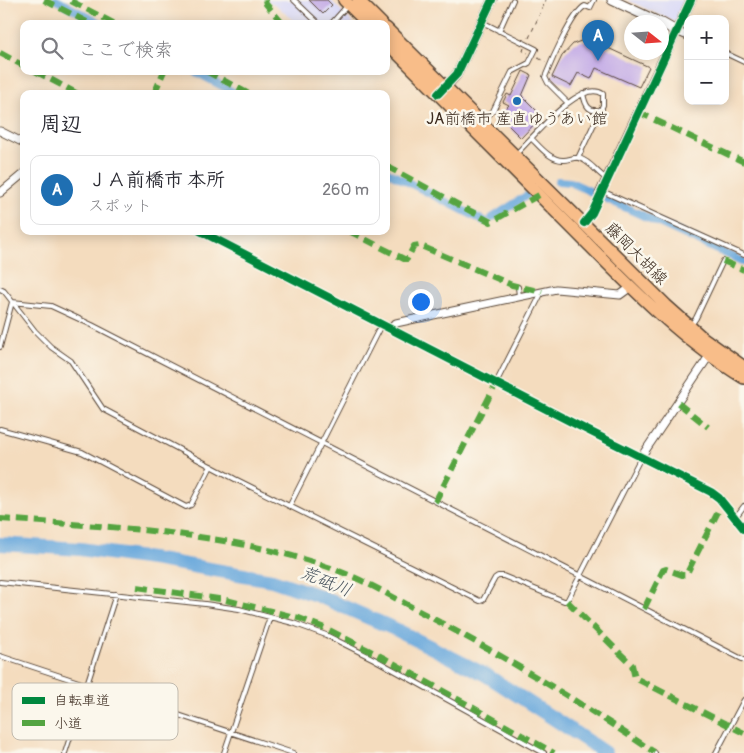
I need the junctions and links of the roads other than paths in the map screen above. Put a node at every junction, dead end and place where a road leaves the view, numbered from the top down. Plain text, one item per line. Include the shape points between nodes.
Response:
1 (294, 0) edge
2 (492, 0) edge
3 (514, 0) edge
4 (594, 0) edge
5 (612, 0) edge
6 (691, 0) edge
7 (350, 2) edge
8 (643, 15) edge
9 (315, 20) edge
10 (334, 20) edge
11 (365, 20) edge
12 (376, 20) edge
13 (482, 22) junction
14 (669, 28) edge
15 (499, 31) junction
16 (676, 31) junction
17 (390, 32) edge
18 (684, 34) edge
19 (390, 46) edge
20 (729, 55) edge
21 (744, 62) edge
22 (442, 91) junction
23 (583, 93) junction
24 (567, 102) junction
25 (602, 109) junction
26 (482, 123) junction
27 (0, 131) edge
28 (532, 139) junction
29 (20, 141) edge
30 (515, 155) junction
31 (578, 158) junction
32 (20, 177) edge
33 (607, 179) junction
34 (0, 193) edge
35 (600, 194) junction
36 (584, 224) junction
37 (208, 235) edge
38 (744, 255) edge
39 (723, 261) dead end
40 (518, 286) dead end
41 (631, 287) junction
42 (0, 289) edge
43 (542, 292) junction
44 (519, 296) junction
45 (12, 302) junction
46 (384, 326) junction
47 (689, 326) junction
48 (0, 348) edge
49 (710, 356) junction
50 (744, 367) edge
51 (744, 378) edge
52 (496, 384) junction
53 (0, 429) edge
54 (321, 443) junction
55 (641, 457) junction
56 (211, 466) junction
57 (290, 505) junction
58 (744, 506) edge
59 (735, 518) junction
60 (744, 529) edge
61 (581, 577) junction
62 (0, 582) edge
63 (116, 594) junction
64 (270, 616) junction
65 (0, 656) edge
66 (744, 660) edge
67 (81, 683) edge
68 (88, 683) edge
69 (744, 700) edge
70 (178, 715) edge
71 (230, 732) junction
72 (69, 740) edge
73 (65, 753) edge
74 (224, 753) edge
75 (293, 753) edge
76 (542, 753) edge
77 (716, 753) edge

1 - 9 lane
2 - 13 street
3 - 15 lane
4 - 24 lane via 590,8 580,8 572,20 545,77
5 - 8 street
6 - 16 street
7 - 10 lane
7 - 11 main road
7 - 12 main road
13 - 15 lane
13 - 22 street via 457,74
14 - 16 street
15 - 26 lane via 536,49 529,63 512,72 493,111
16 - 18 street
16 - 33 street
17 - 22 main road, 藤岡大胡線
19 - 22 main road, 藤岡大胡線
20 - 21 lane
22 - 26 main road, 藤岡大胡線
22 - 41 main road, 藤岡大胡線
23 - 24 lane
23 - 25 lane via 587,107 596,111
23 - 25 lane via 595,91 603,94
24 - 28 lane
25 - 31 lane
26 - 30 main road, 藤岡大胡線
27 - 29 street
28 - 30 lane
28 - 31 lane via 558,160
30 - 36 main road, 藤岡大胡線
31 - 33 lane via 594,166 599,175
32 - 34 street
33 - 35 street
35 - 36 street
35 - 38 lane
36 - 47 main road, 藤岡大胡線
37 - 46 street
39 - 47 lane
40 - 44 lane
41 - 43 street via 620,295 556,289
41 - 49 main road, 藤岡大胡線
42 - 45 lane
43 - 44 street
43 - 52 lane
44 - 46 street
45 - 48 lane
45 - 54 lane via 51,306
45 - 56 lane via 51,347 71,361 103,408
46 - 52 street
46 - 54 lane
47 - 50 main road, 藤岡大胡線
49 - 51 main road, 藤岡大胡線
49 - 55 street
52 - 55 street
53 - 56 lane via 82,452 186,507 191,505
54 - 57 lane
54 - 61 lane
55 - 59 street via 715,495
55 - 61 lane
56 - 57 lane
57 - 61 lane via 480,601 495,578 503,576 568,601
58 - 59 lane
59 - 60 street
61 - 66 lane
62 - 63 lane
63 - 64 lane via 204,604
63 - 68 lane
64 - 71 lane
64 - 76 lane via 326,635 358,651
65 - 67 lane
69 - 77 lane
70 - 71 lane
71 - 74 lane
71 - 75 lane
72 - 73 lane

